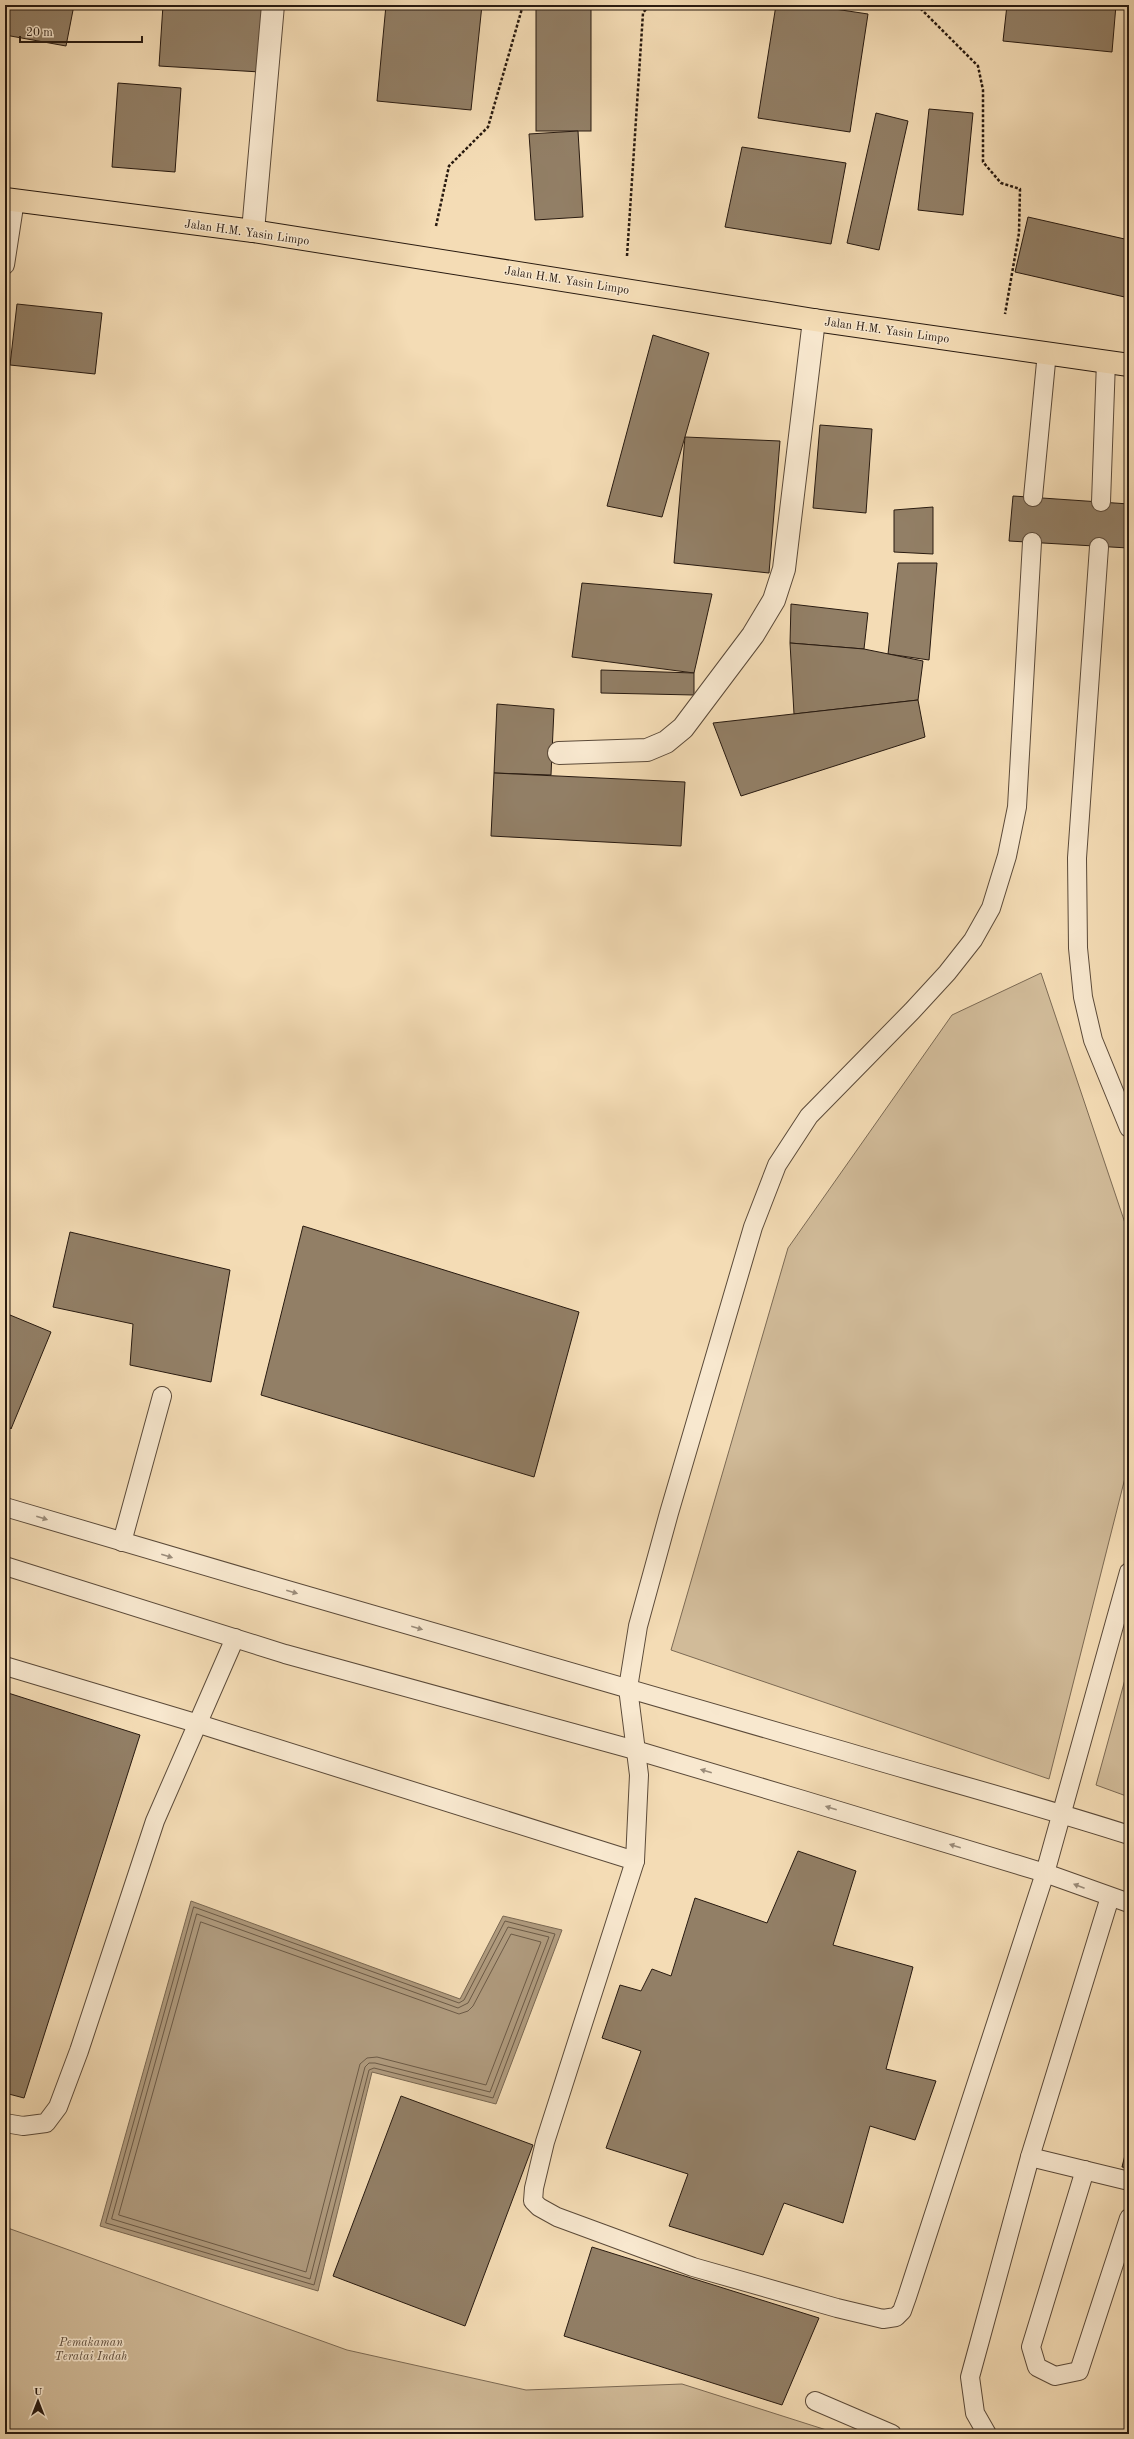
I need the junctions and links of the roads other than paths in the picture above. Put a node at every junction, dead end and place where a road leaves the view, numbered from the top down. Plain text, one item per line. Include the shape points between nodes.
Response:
1 (273, 5) edge
2 (10, 200) edge
3 (253, 231) junction
4 (5, 265) edge
5 (814, 320) junction
6 (1047, 352) junction
7 (1106, 361) junction
8 (1129, 365) edge
9 (1033, 497) dead end
10 (1102, 502) dead end
11 (1032, 542) dead end
12 (1099, 547) dead end
13 (559, 753) dead end
14 (1129, 1128) edge
15 (162, 1396) dead end
16 (5, 1507) edge
17 (122, 1542) junction
18 (5, 1566) edge
19 (1129, 1572) edge
20 (235, 1638) junction
21 (5, 1666) edge
22 (628, 1688) junction
23 (199, 1724) junction
24 (635, 1750) junction
25 (1062, 1813) junction
26 (1129, 1836) edge
27 (635, 1861) junction
28 (1045, 1873) junction
29 (1110, 1897) junction
30 (1129, 1903) edge
31 (5, 2123) edge
32 (1030, 2157) junction
33 (1085, 2170) junction
34 (1129, 2181) edge
35 (1129, 2218) edge
36 (815, 2401) dead end
37 (892, 2434) edge
38 (987, 2434) edge

1 - 3 street
2 - 3 main road, Jalan H.M. Yasin Limpo
2 - 4 lane
3 - 5 main road, Jalan H.M. Yasin Limpo
5 - 6 main road, Jalan H.M. Yasin Limpo
5 - 13 street via 784,569 774,600 753,635 683,728 666,742 647,750
6 - 7 main road, Jalan H.M. Yasin Limpo
6 - 9 lane
7 - 8 main road, Jalan H.M. Yasin Limpo
7 - 10 lane
11 - 22 lane via 1017,807 1007,856 991,908 973,940 947,973 809,1116 777,1165 753,1227 671,1505 638,1626
12 - 14 lane via 1077,858 1078,948 1083,997 1093,1040
15 - 17 lane
16 -> 17 lane
17 -> 22 lane
18 - 20 lane
19 - 25 lane
20 - 23 lane
20 - 24 lane
21 - 23 lane
22 - 24 lane
22 - 25 lane via 988,1794
23 - 27 lane
23 - 31 lane via 155,1821 58,2107 46,2123 23,2126
24 - 27 lane via 639,1776
28 -> 24 lane
25 - 26 lane
25 - 28 lane
27 - 28 lane via 545,2142 533,2200 539,2207 558,2217 693,2267 883,2319 896,2317 902,2311
29 -> 28 lane
29 - 30 lane
29 - 32 lane
32 - 33 lane
32 - 38 lane via 970,2377 976,2413
33 - 34 lane
33 - 35 lane via 1031,2347 1037,2367 1055,2376 1079,2372
36 - 37 lane

